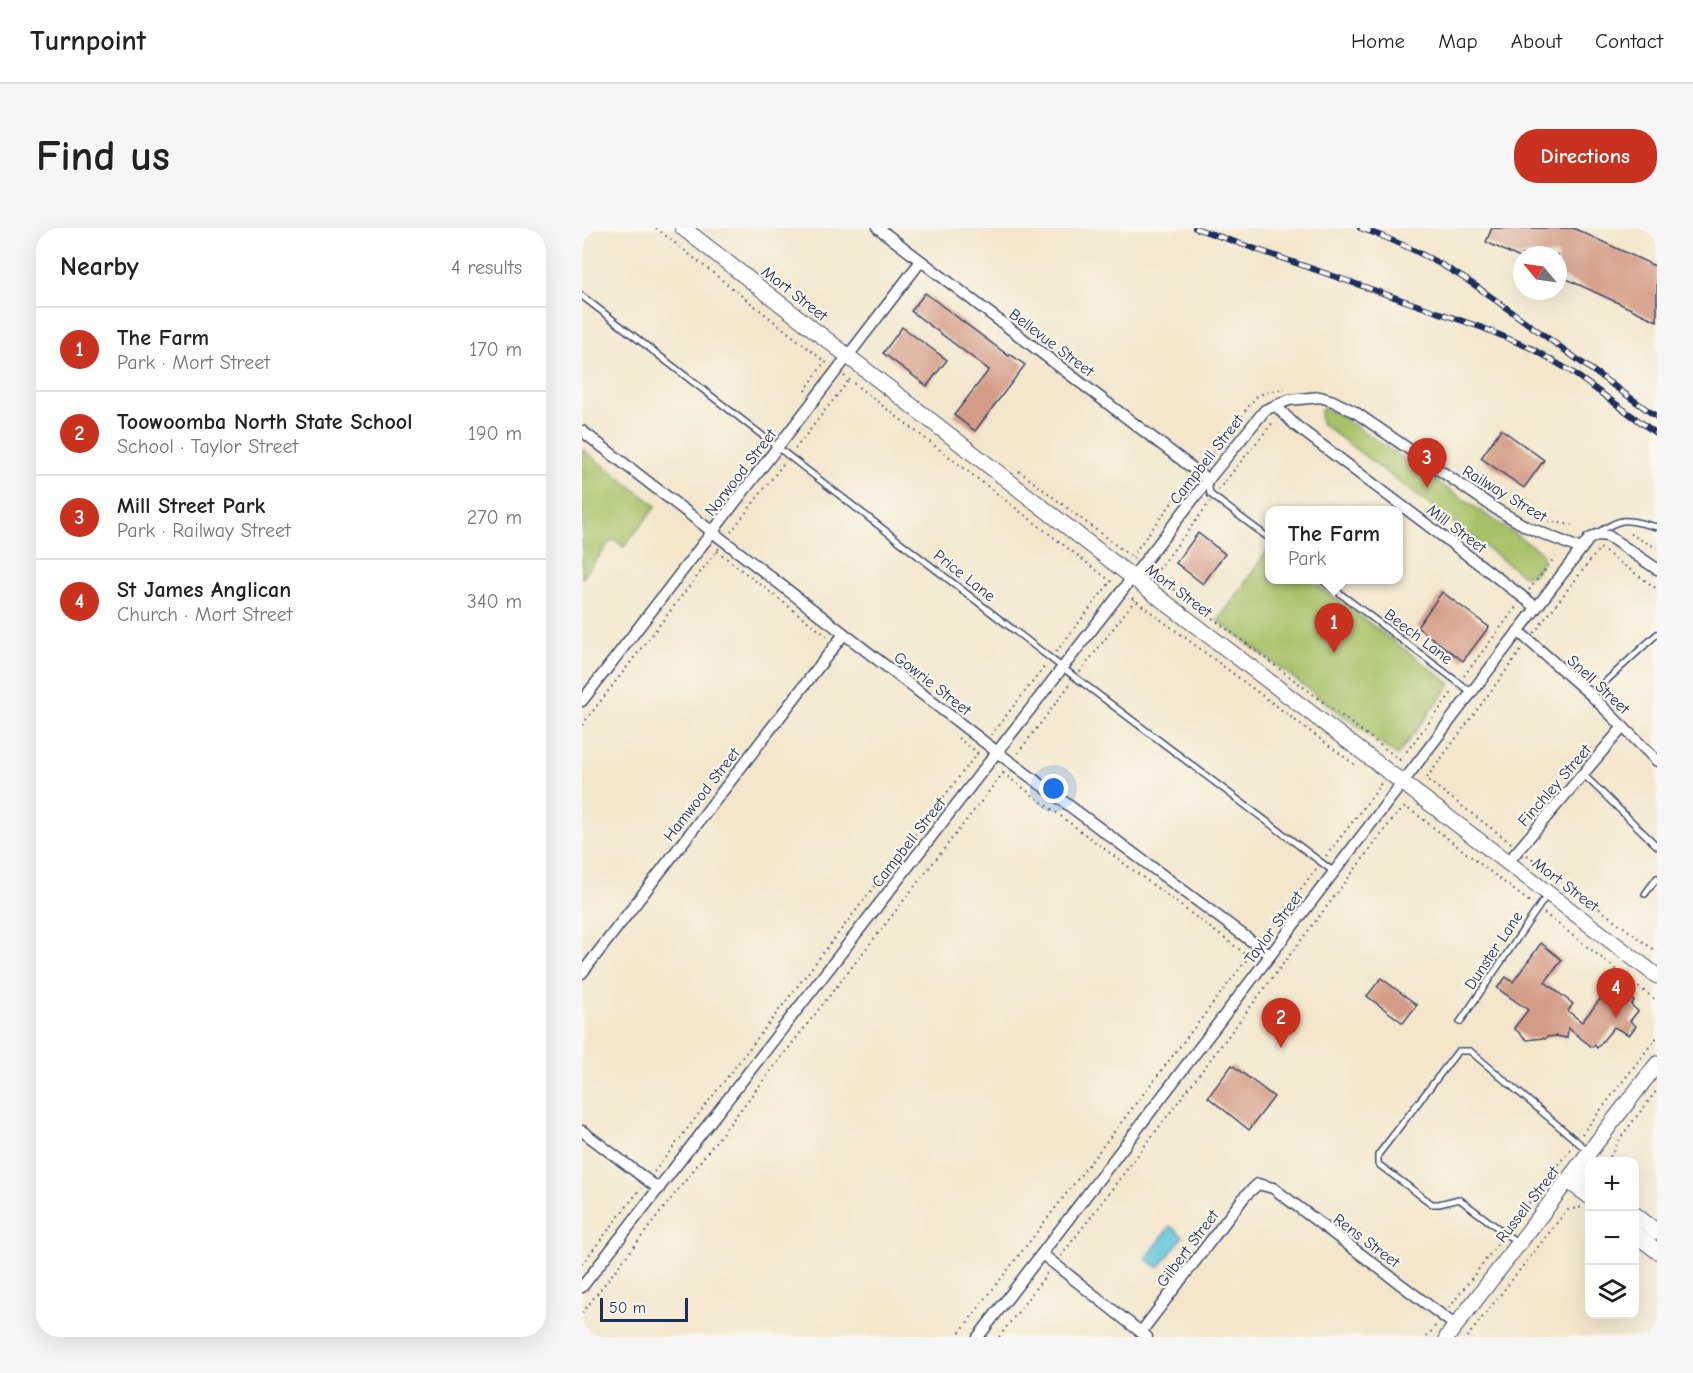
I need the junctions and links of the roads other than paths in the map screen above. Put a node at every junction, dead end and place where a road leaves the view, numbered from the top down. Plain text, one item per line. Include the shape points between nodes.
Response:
1 (683, 228) edge
2 (878, 228) edge
3 (921, 261) junction
4 (582, 296) edge
5 (848, 357) junction
6 (1275, 406) junction
7 (1258, 417) joint
8 (582, 431) edge
9 (778, 447) junction
10 (1208, 480) junction
11 (1402, 506) edge
12 (1403, 506) edge
13 (1657, 527) edge
14 (712, 532) junction
15 (1265, 537) edge
16 (1592, 537) junction
17 (1581, 549) junction
18 (1657, 569) edge
19 (1132, 577) junction
20 (1329, 584) edge
21 (1536, 607) junction
22 (1518, 631) junction
23 (844, 633) junction
24 (1657, 634) edge
25 (1063, 668) junction
26 (1471, 692) junction
27 (1591, 695) junction
28 (582, 701) edge
29 (1623, 727) junction
30 (997, 752) junction
31 (1657, 761) edge
32 (1583, 774) junction
33 (1403, 782) junction
34 (1657, 846) edge
35 (1508, 862) junction
36 (1334, 872) junction
37 (1657, 878) edge
38 (1548, 894) junction
39 (1645, 894) dead end
40 (1270, 955) junction
41 (582, 973) edge
42 (1657, 976) edge
43 (1460, 1022) dead end
44 (1657, 1064) edge
45 (582, 1131) edge
46 (1590, 1153) junction
47 (1573, 1175) junction
48 (1585, 1179) edge
49 (1258, 1184) joint
50 (659, 1189) junction
51 (1584, 1202) edge
52 (1639, 1217) edge
53 (1657, 1232) edge
54 (1639, 1236) edge
55 (1519, 1244) junction
56 (1657, 1251) edge
57 (1041, 1254) junction
58 (582, 1287) edge
59 (1452, 1331) edge
60 (1144, 1335) edge
61 (978, 1337) edge

1 - 5 street, Mort Street
2 - 3 street, Bellevue Street
3 - 5 street, Norwood Street
3 - 10 street, Bellevue Street
4 - 9 lane, Price Lane
5 - 9 street, Norwood Street
5 - 19 street, Mort Street
6 - 7 street, Railway Street
6 - 11 street, Mill Street
6 - 17 street, Railway Street via 1307,397 1343,405 1496,509
7 - 10 street, Campbell Street
8 - 14 street, Gowrie Street
9 - 14 street, Norwood Street
9 - 25 lane, Price Lane
10 - 15 lane via 1210,494
10 - 19 street, Campbell Street
12 - 21 street, Mill Street
13 - 16 lane via 1627,519 1616,521
14 - 23 street, Gowrie Street
14 - 28 street, Norwood Street
16 - 17 street, Taylor Street
16 - 18 street via 1608,536
17 - 21 street, Taylor Street
19 - 25 street, Campbell Street
19 - 33 street, Mort Street
20 - 26 lane, Beech Lane
21 - 22 street, Taylor Street
22 - 26 street, Taylor Street
22 - 27 street, Snell Street
23 - 30 street, Gowrie Street
23 - 41 street, Hamwood Street
24 - 27 lane
25 - 30 street, Campbell Street
25 - 36 lane, Price Lane
26 - 33 street, Taylor Street
27 - 29 street, Snell Street
29 - 31 street, Snell Street
29 - 32 street, Finchley Street
30 - 40 street, Gowrie Street
30 - 50 street, Campbell Street
32 - 34 lane
32 - 35 street, Finchley Street
33 - 35 street, Mort Street
33 - 36 street, Taylor Street
35 - 38 street, Mort Street
36 - 40 street, Taylor Street
37 - 39 lane
38 - 42 street, Mort Street
38 - 43 lane, Dunster Lane
40 - 57 street, Taylor Street
44 - 46 street, Russell Street
45 - 50 street
46 - 47 street, Russell Street
46 - 55 lane via 1470,1051 1458,1051 1378,1155 1378,1164 1432,1204 1459,1199
47 - 48 street
47 - 51 street
47 - 55 street, Russell Street
49 - 59 street, Rens Street via 1273,1188 1443,1316
49 - 60 street, Gilbert Street via 1245,1196
50 - 58 street, Campbell Street
52 - 53 street
54 - 56 street
55 - 59 street, Russell Street
57 - 60 street
57 - 61 street, Taylor Street

